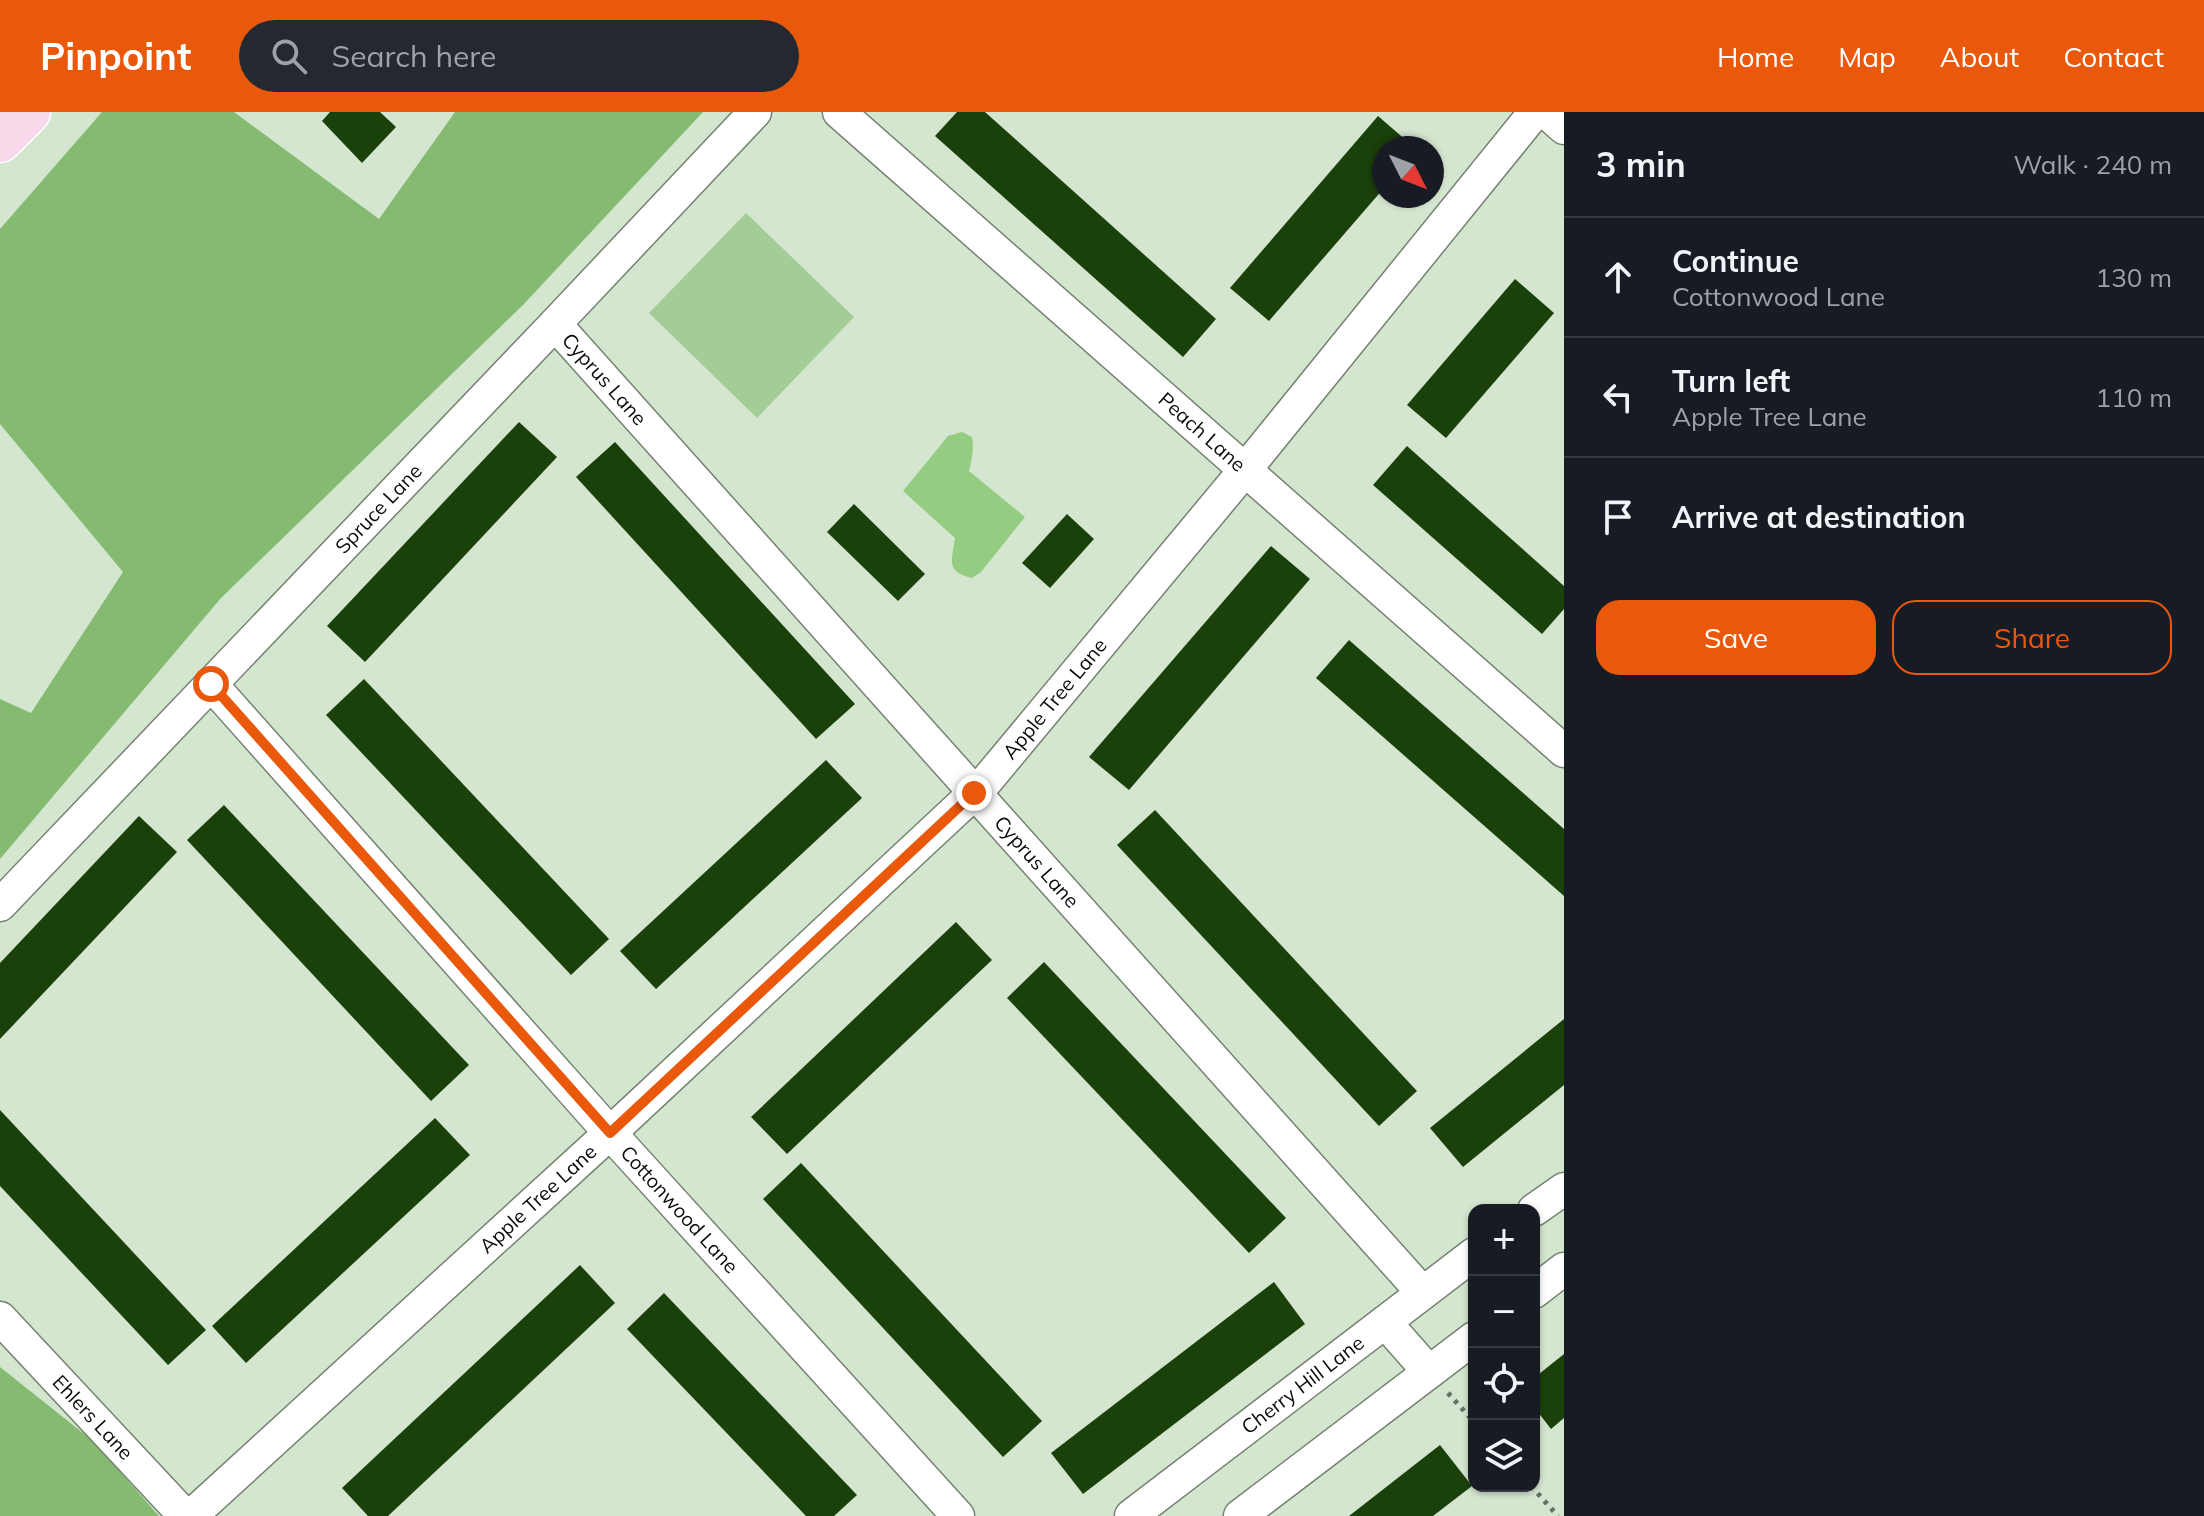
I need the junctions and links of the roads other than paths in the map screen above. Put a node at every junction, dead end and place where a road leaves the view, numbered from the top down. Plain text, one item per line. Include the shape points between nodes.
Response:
1 (29, 112) edge
2 (755, 112) edge
3 (839, 112) edge
4 (1535, 112) edge
5 (1546, 112) edge
6 (1564, 128) edge
7 (0, 141) edge
8 (555, 324) junction
9 (1245, 470) junction
10 (211, 684) junction
11 (1564, 751) edge
12 (974, 793) junction
13 (0, 905) edge
14 (610, 1133) junction
15 (1564, 1189) edge
16 (1540, 1206) edge
17 (1468, 1258) edge
18 (1564, 1269) edge
19 (1540, 1287) edge
20 (1422, 1292) junction
21 (0, 1318) edge
22 (1385, 1322) junction
23 (1468, 1343) edge
24 (1429, 1372) junction
25 (188, 1516) edge
26 (958, 1516) edge
27 (1131, 1516) edge
28 (1240, 1516) edge

1 - 7 main road
2 - 8 street, Spruce Lane
3 - 9 street, Peach Lane
4 - 9 street, Apple Tree Lane
5 - 6 street
8 - 10 street, Spruce Lane
8 - 12 street, Cyprus Lane
9 - 11 street, Peach Lane
9 - 12 street, Apple Tree Lane
10 - 13 street, Spruce Lane
10 - 14 street, Cottonwood Lane
12 - 14 street, Apple Tree Lane
12 - 20 street, Cyprus Lane
14 - 25 street, Apple Tree Lane
14 - 26 street, Cottonwood Lane
15 - 16 street
17 - 20 street, Cherry Hill Lane
18 - 19 street
20 - 22 street, Cherry Hill Lane
21 - 25 street, Ehlers Lane
22 - 24 street
22 - 27 street, Cherry Hill Lane
23 - 24 street
24 - 28 street

